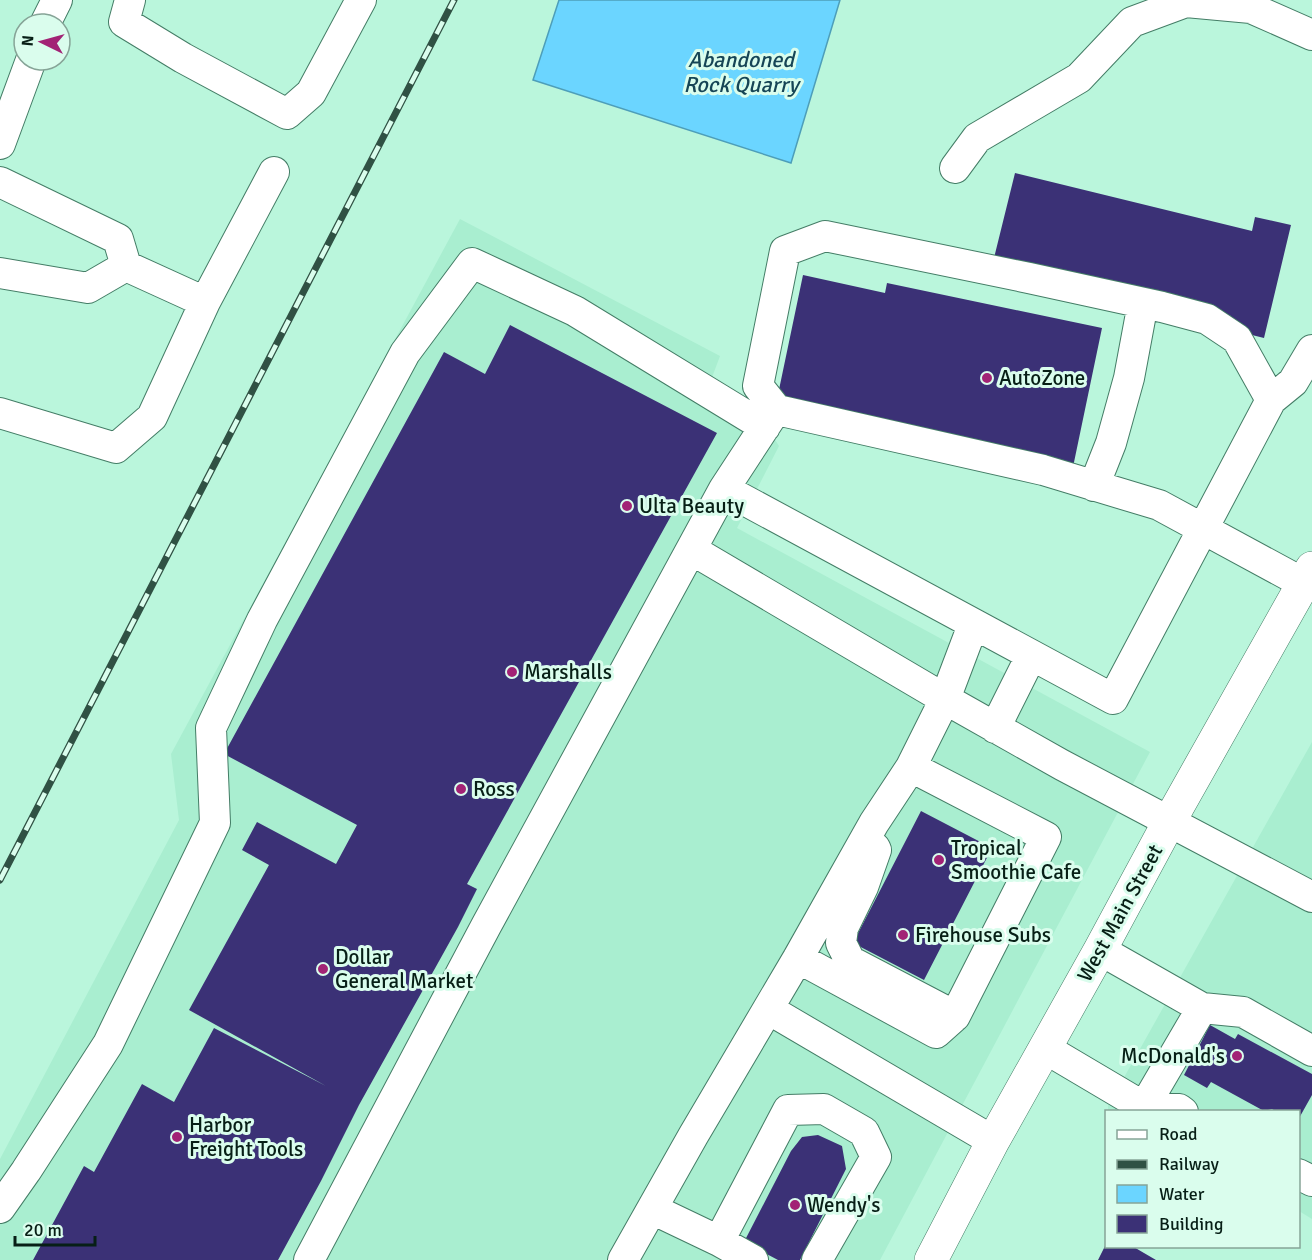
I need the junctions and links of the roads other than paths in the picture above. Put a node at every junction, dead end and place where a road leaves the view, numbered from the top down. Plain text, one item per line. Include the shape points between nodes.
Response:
1 (130, 0) edge
2 (361, 0) edge
3 (1312, 35) edge
4 (27, 72) edge
5 (0, 144) edge
6 (955, 168) dead end
7 (274, 172) dead end
8 (0, 182) edge
9 (126, 266) junction
10 (0, 273) edge
11 (205, 302) junction
12 (1143, 303) junction
13 (1312, 350) edge
14 (1271, 400) junction
15 (0, 413) edge
16 (771, 419) junction
17 (1094, 486) junction
18 (724, 489) junction
19 (1203, 529) junction
20 (692, 550) junction
21 (1308, 576) edge
22 (973, 625) junction
23 (1031, 656) junction
24 (945, 699) junction
25 (995, 728) junction
26 (910, 767) junction
27 (1169, 822) junction
28 (869, 834) junction
29 (1312, 897) edge
30 (1100, 950) junction
31 (798, 958) junction
32 (1202, 1008) junction
33 (768, 1009) junction
34 (955, 1016) junction
35 (1046, 1048) junction
36 (1312, 1051) edge
37 (1144, 1107) junction
38 (1180, 1110) edge
39 (993, 1141) junction
40 (0, 1208) edge
41 (652, 1209) junction
42 (718, 1241) junction
43 (309, 1260) edge
44 (623, 1260) edge
45 (753, 1260) edge
46 (817, 1260) edge
47 (931, 1260) edge

1 - 2 street via 124,22 287,114 311,93
3 - 6 street via 1251,8 1186,2 1132,22 1079,78 977,138
4 - 5 street
7 - 11 street
8 - 9 street via 118,238
9 - 10 street via 88,288
9 - 11 street
11 - 15 street via 152,417 116,448
12 - 14 street via 1207,319 1237,339
12 - 16 street via 825,236 785,251 758,386
12 - 17 street via 1126,389
13 - 14 street via 1293,382
14 - 19 street
16 - 17 street via 1043,470
16 - 18 street
16 - 40 street via 575,311 472,263 405,353 262,620 212,728 215,823 108,1044
17 - 19 street via 1158,505
18 - 20 street
18 - 22 street
19 - 21 street
19 - 23 street via 1113,699
20 - 24 street
20 - 43 street
21 - 27 main road, West Main Street
22 - 23 street
22 - 24 street
23 - 25 street
24 - 25 street
24 - 26 street
25 - 27 street
26 - 28 street
26 - 34 street via 1046,837
27 - 29 street
27 - 30 main road, West Main Street
28 - 31 street
28 - 34 street via 876,850 843,928 841,943 850,961
30 - 32 street
30 - 35 main road, West Main Street
31 - 33 street
31 - 34 street via 936,1033
32 - 36 street via 1243,1012
32 - 37 street
33 - 39 street
33 - 41 street
35 - 37 street
35 - 39 main road, West Main Street
37 - 38 street
39 - 47 main road, West Main Street
41 - 42 street
41 - 44 street
42 - 45 street
42 - 46 street via 788,1110 824,1109 864,1132 876,1157

